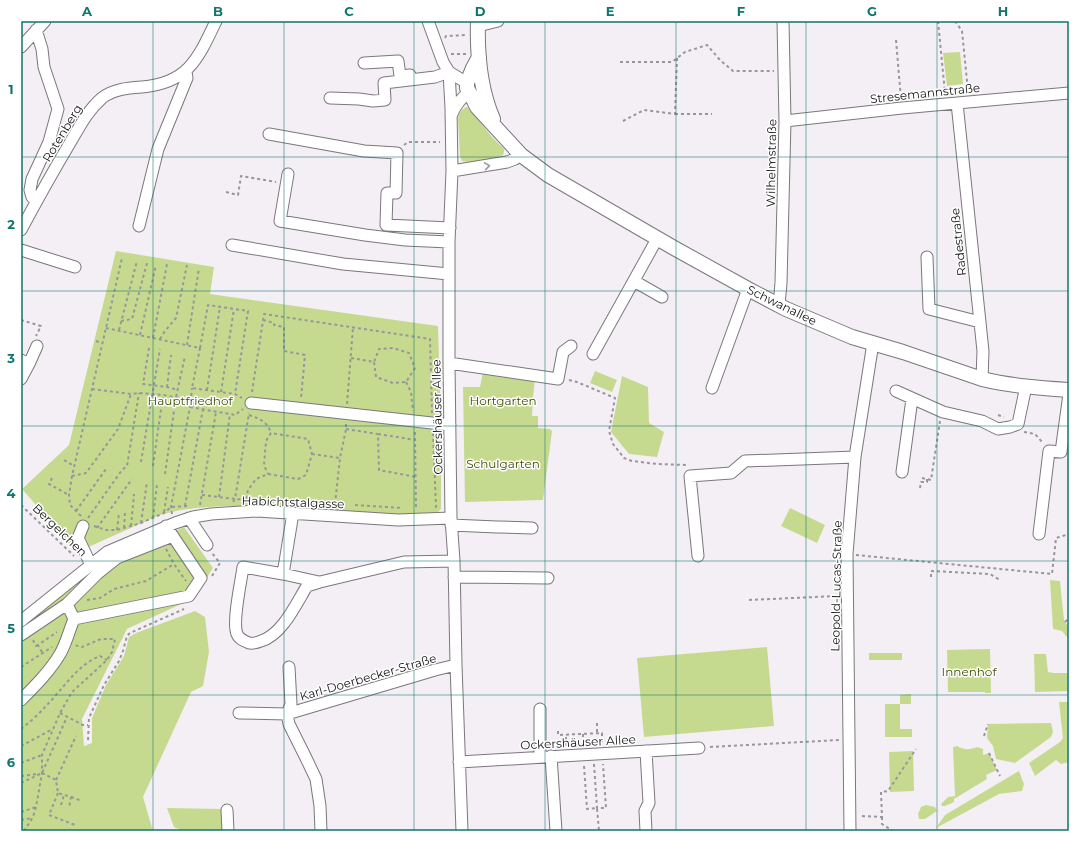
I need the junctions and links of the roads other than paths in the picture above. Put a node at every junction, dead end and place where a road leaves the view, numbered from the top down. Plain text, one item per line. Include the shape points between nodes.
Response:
1 (45, 21) edge
2 (216, 21) edge
3 (428, 21) edge
4 (498, 21) edge
5 (783, 21) edge
6 (478, 24) edge
7 (36, 30) junction
8 (21, 47) edge
9 (473, 56) junction
10 (364, 63) dead end
11 (186, 72) junction
12 (449, 72) junction
13 (468, 88) junction
14 (1069, 93) edge
15 (330, 98) dead end
16 (951, 104) junction
17 (451, 116) junction
18 (785, 121) junction
19 (498, 130) junction
20 (269, 134) dead end
21 (521, 155) junction
22 (452, 171) junction
23 (288, 179) road end
24 (36, 201) junction
25 (138, 226) dead end
26 (450, 228) junction
27 (21, 230) edge
28 (657, 239) junction
29 (449, 242) junction
30 (232, 245) dead end
31 (21, 250) edge
32 (926, 257) dead end
33 (74, 268) dead end
34 (449, 274) junction
35 (634, 281) junction
36 (748, 289) junction
37 (662, 297) dead end
38 (784, 308) junction
39 (980, 322) junction
40 (873, 343) junction
41 (38, 346) road end
42 (571, 346) dead end
43 (593, 354) dead end
44 (25, 362) edge
45 (448, 363) junction
46 (21, 379) edge
47 (982, 379) junction
48 (1026, 386) junction
49 (712, 388) dead end
50 (1069, 390) edge
51 (896, 391) dead end
52 (1069, 394) edge
53 (912, 399) junction
54 (251, 404) road end
55 (450, 425) junction
56 (855, 457) junction
57 (902, 472) dead end
58 (293, 514) junction
59 (189, 518) junction
60 (451, 521) junction
61 (84, 524) road end
62 (166, 526) junction
63 (532, 528) dead end
64 (1039, 534) dead end
65 (173, 536) junction
66 (207, 545) road end
67 (698, 556) dead end
68 (454, 561) junction
69 (89, 567) junction
70 (283, 574) junction
71 (454, 577) junction
72 (548, 578) dead end
73 (320, 582) junction
74 (69, 602) junction
75 (21, 621) edge
76 (70, 629) junction
77 (21, 635) edge
78 (456, 665) junction
79 (289, 667) dead end
80 (21, 700) edge
81 (540, 709) dead end
82 (239, 713) dead end
83 (287, 714) junction
84 (699, 748) road end
85 (646, 751) junction
86 (552, 759) junction
87 (459, 762) junction
88 (227, 810) dead end
89 (228, 831) edge
90 (321, 831) edge
91 (462, 831) edge
92 (556, 831) edge
93 (646, 831) edge
94 (850, 831) edge

1 - 7 street
2 - 11 street, Rotenberg via 202,49
3 - 12 street
4 - 6 street
5 - 18 street, Wilhelmstraße
6 - 9 main road
7 - 8 street
7 - 24 street via 44,68 58,108 49,142 32,180 30,190
9 - 13 main road
9 - 19 main road via 488,107
10 - 12 street via 398,61 400,76
11 - 24 street, Rotenberg via 156,85 125,88 108,94 89,110
11 - 25 street via 187,78 158,149
12 - 13 street
12 - 15 street via 435,77 384,83 385,100
12 - 17 street, Ockershäuser Allee
13 - 17 street
13 - 19 main road, Schwanallee via 477,107
14 - 16 street, Stresemannstraße
16 - 18 street, Stresemannstraße
16 - 39 street, Radestraße
17 - 22 street, Ockershäuser Allee
18 - 38 street, Wilhelmstraße via 781,276
19 - 21 main road, Schwanallee
20 - 26 street via 397,153 396,193 387,193 386,225
22 -> 21 street via 507,162
21 - 28 main road, Schwanallee via 538,168
22 - 26 street, Ockershäuser Allee
23 - 29 street via 280,221 405,240
24 - 27 street, Rotenberg
26 - 29 street, Ockershäuser Allee
28 - 35 street
28 - 36 main road, Schwanallee
29 - 34 street, Ockershäuser Allee
30 - 34 street via 343,264
31 - 33 street
32 - 39 street via 929,309
34 - 45 street, Ockershäuser Allee
35 - 37 street
35 - 43 street
36 - 38 main road, Schwanallee
36 - 49 street
38 - 40 main road, Schwanallee via 848,336
39 - 47 street, Radestraße
40 - 47 main road, Schwanallee
40 - 56 street, Leopold-Lucas-Straße
41 - 44 street
42 - 45 street via 563,352 558,378
44 - 46 street
45 - 55 street, Ockershäuser Allee
47 - 48 main road, Schwanallee
48 - 50 main road, Schwanallee
48 - 53 street via 1018,424 1010,428 998,429 982,421 942,412
51 - 53 street
52 - 64 street via 1061,452 1049,450
53 - 57 street
54 - 55 street
55 - 60 street, Ockershäuser Allee
56 - 67 street via 746,461 731,473 690,476
56 - 94 street, Leopold-Lucas-Straße via 847,554
58 - 59 street, Habichtstalgasse via 257,511
58 - 60 street, Habichtstalgasse
58 - 70 street
59 - 62 street, Habichtstalgasse
59 - 66 street
60 - 63 street, Habichtstalgasse via 497,527
60 - 68 street, Ockershäuser Allee
61 - 69 street via 78,538
62 - 65 street
62 - 69 street, Habichtstalgasse via 107,552
65 - 74 street via 117,558
65 - 76 street via 201,578 189,596
68 - 71 street, Ockershäuser Allee
68 - 73 street via 404,562
69 - 75 street, Habichtstalgasse
70 - 73 street
70 - 73 street via 243,567 235,622 237,634 242,640 252,644 265,640 277,632 307,586
71 - 72 street
71 - 78 street, Ockershäuser Allee
74 - 76 street
74 - 77 street
76 - 80 street via 61,653
78 - 83 street, Karl-Doerbecker-Straße
78 - 87 street, Ockershäuser Allee
79 - 83 street via 291,704
81 - 86 street
82 - 83 street, Karl-Doerbecker-Straße
83 - 90 street via 289,724 316,779
84 - 85 street, Ockershäuser Allee
85 - 86 street, Ockershäuser Allee
85 - 93 street via 649,803 645,811
86 - 87 street, Ockershäuser Allee
86 - 92 street
87 - 91 street, Ockershäuser Allee
88 - 89 street

